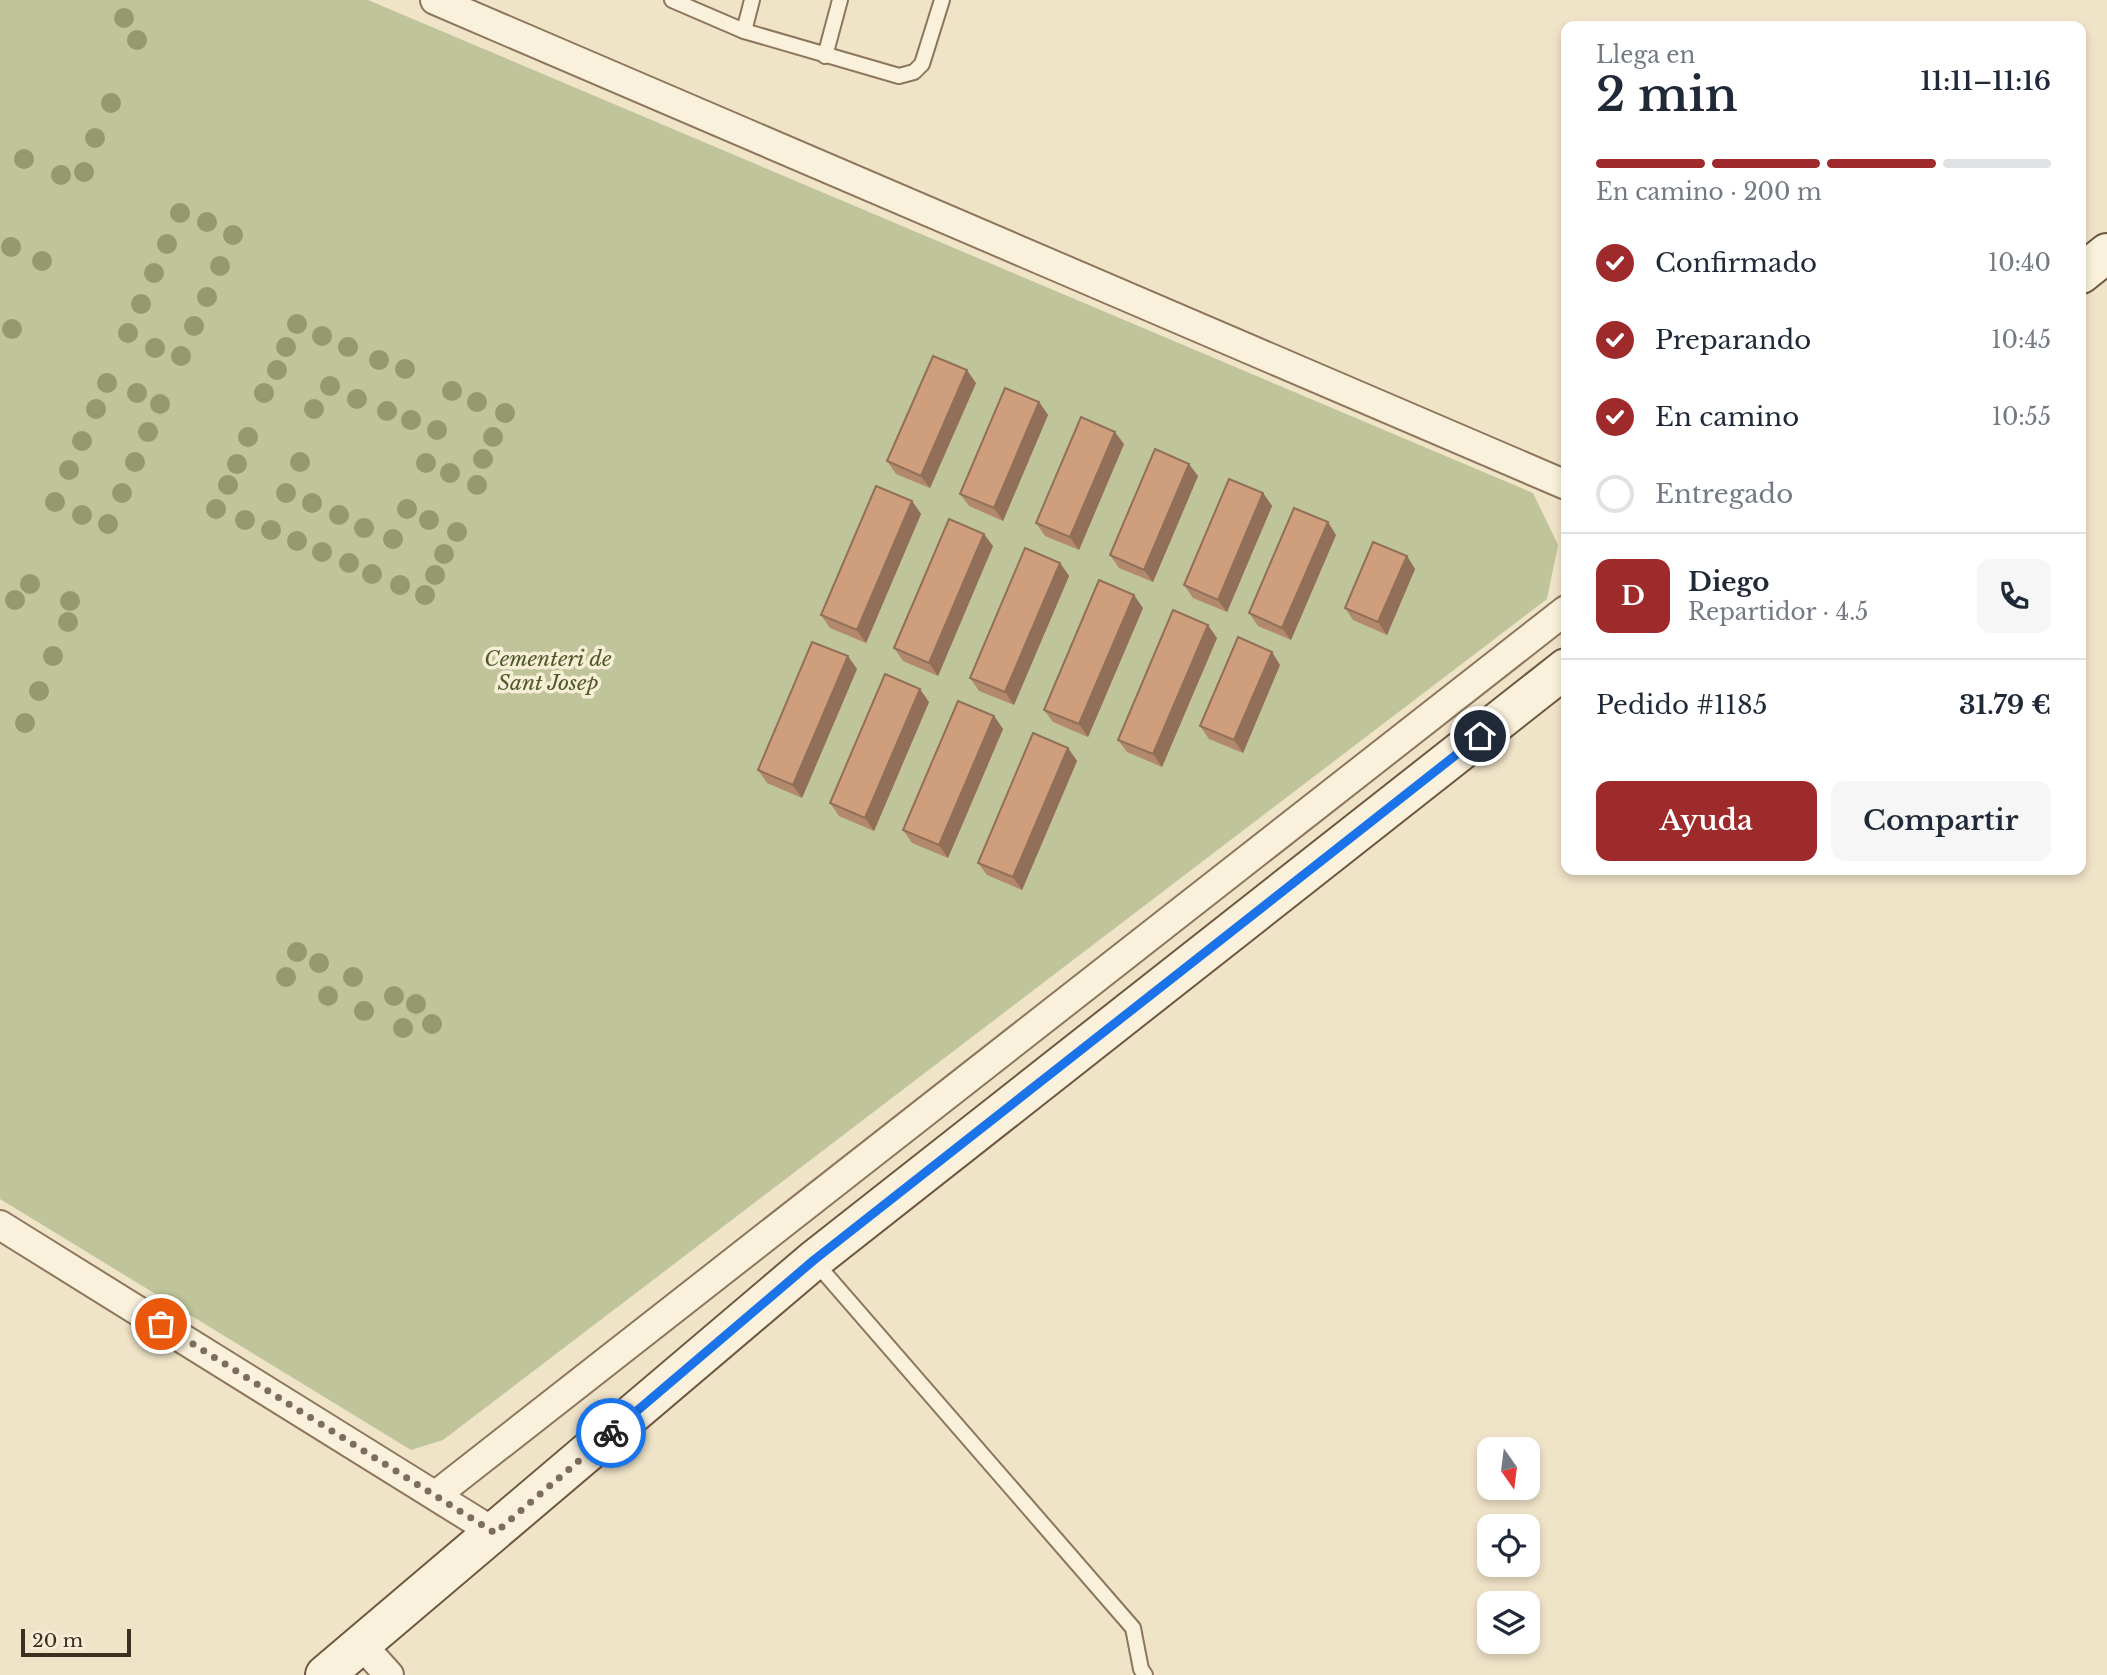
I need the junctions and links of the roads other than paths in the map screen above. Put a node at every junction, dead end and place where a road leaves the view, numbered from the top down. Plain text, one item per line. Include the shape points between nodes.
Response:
1 (435, 0) edge
2 (672, 0) edge
3 (752, 0) edge
4 (840, 0) edge
5 (942, 0) edge
6 (744, 31) junction
7 (825, 57) junction
8 (2107, 253) edge
9 (2086, 270) edge
10 (1561, 483) edge
11 (1561, 614) edge
12 (1561, 672) edge
13 (0, 1225) edge
14 (814, 1260) junction
15 (436, 1495) junction
16 (495, 1533) junction
17 (362, 1644) junction
18 (325, 1675) edge
19 (389, 1675) edge
20 (1145, 1675) edge

1 - 10 street
2 - 6 lane
3 - 6 lane
4 - 7 lane
5 - 7 lane via 922,64 914,72 900,75
6 - 7 lane
8 - 9 street
11 - 15 street
12 - 14 street
13 - 15 street
14 - 16 street
14 - 20 lane via 1133,1628
15 - 16 street
16 - 17 street
17 - 18 street
17 - 19 street

